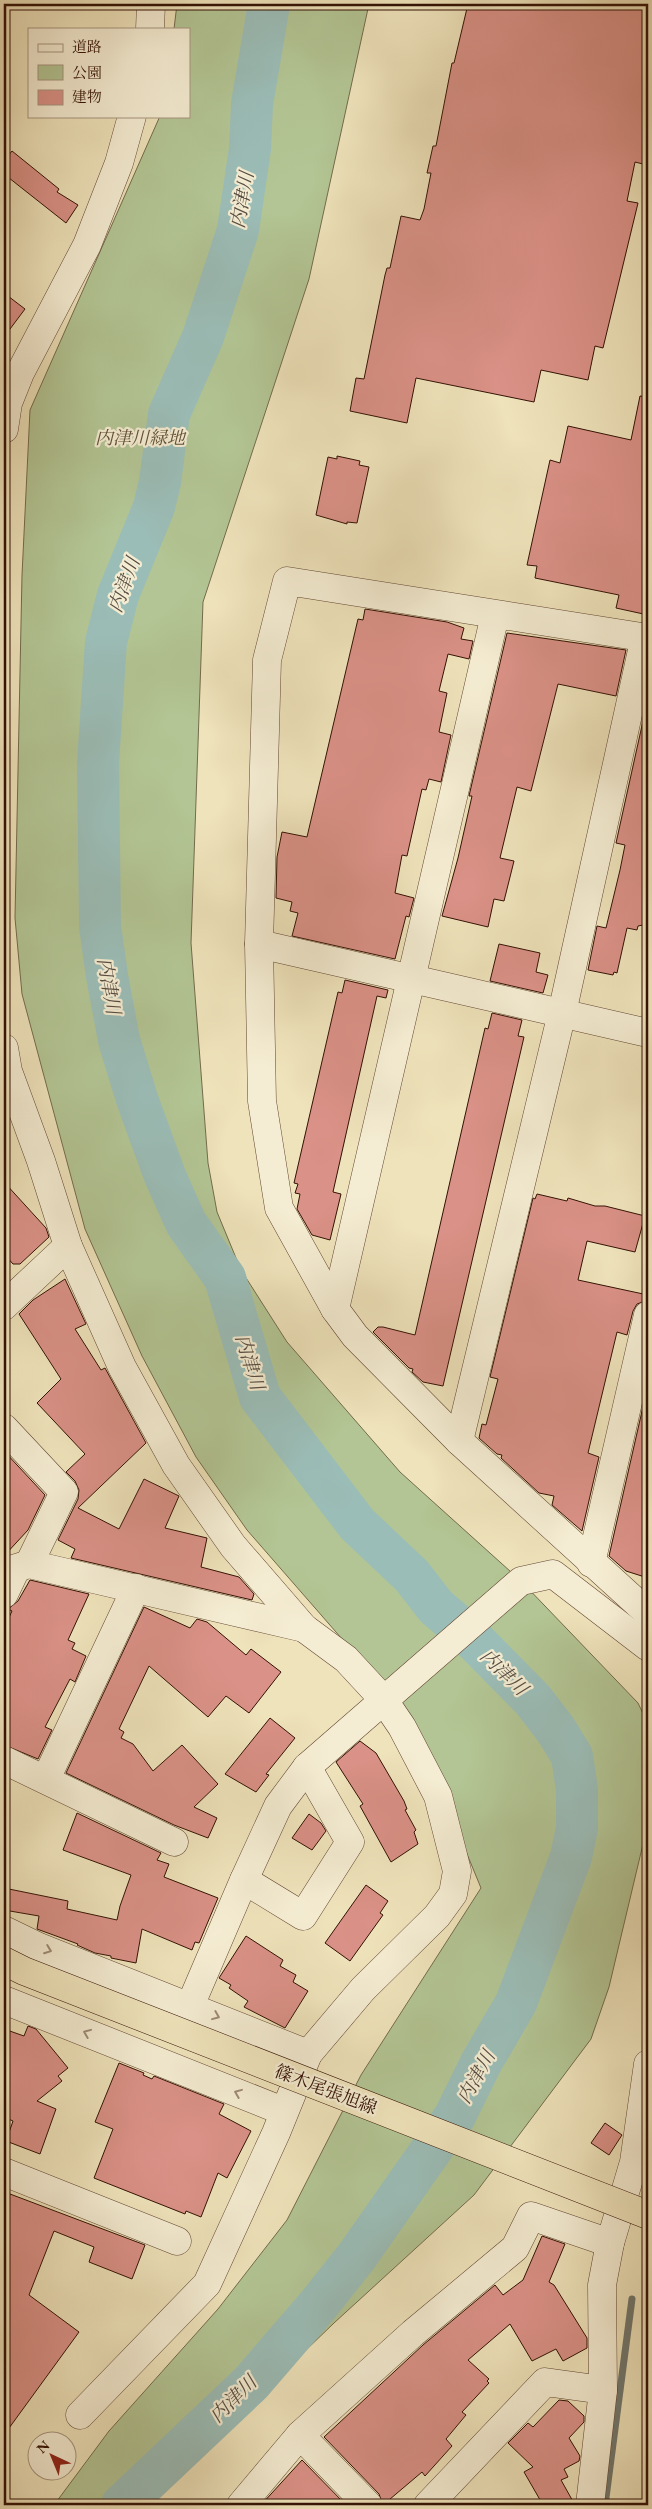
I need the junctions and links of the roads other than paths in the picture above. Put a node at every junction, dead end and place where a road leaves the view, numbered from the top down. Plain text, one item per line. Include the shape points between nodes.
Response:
1 (151, 4) edge
2 (150, 28) edge
3 (131, 118) edge
4 (6, 401) edge
5 (4, 430) edge
6 (495, 615) junction
7 (647, 638) edge
8 (259, 944) junction
9 (412, 979) junction
10 (562, 1013) junction
11 (648, 1033) edge
12 (4, 1048) edge
13 (68, 1246) junction
14 (4, 1306) edge
15 (335, 1309) junction
16 (648, 1315) edge
17 (4, 1428) edge
18 (459, 1441) junction
19 (591, 1563) junction
20 (16, 1568) edge
21 (136, 1588) junction
22 (4, 1594) edge
23 (648, 1613) edge
24 (304, 1628) junction
25 (648, 1647) edge
26 (389, 1694) junction
27 (4, 1760) edge
28 (307, 1767) junction
29 (46, 1779) junction
30 (174, 1842) dead end
31 (244, 1880) junction
32 (4, 1930) edge
33 (4, 1961) edge
34 (4, 2000) edge
35 (190, 2006) junction
36 (308, 2054) junction
37 (648, 2064) edge
38 (283, 2111) junction
39 (4, 2172) edge
40 (648, 2215) edge
41 (177, 2241) dead end
42 (610, 2243) junction
43 (603, 2390) junction
44 (80, 2415) dead end
45 (300, 2435) junction
46 (241, 2505) edge
47 (368, 2505) edge
48 (428, 2505) edge
49 (590, 2505) edge

1 - 2 street
3 - 4 street via 119,163 87,245
4 - 5 street
6 - 7 street
6 - 8 street via 287,581 267,660
6 - 9 street
7 - 10 street
8 - 9 street
8 - 15 street via 262,1101 279,1208
9 - 10 street
9 - 15 street
10 - 11 street
10 - 18 street
12 - 13 street via 8,1071
13 - 14 street
13 - 24 street via 122,1367 176,1465 232,1546
15 - 18 street via 355,1336
16 - 19 street
17 - 20 street via 64,1492
18 - 19 street
19 - 23 street
20 - 21 street
20 - 22 street
21 - 24 street
21 - 29 street
24 - 26 street
25 - 26 street via 553,1574 521,1581
26 - 28 street
26 - 36 street via 402,1727 438,1796 457,1871 453,1894 437,1916 363,1989
27 - 29 street
28 - 31 street via 278,1806
28 - 31 street via 350,1842 303,1916
29 - 30 street
31 - 35 street
32 -> 35 street
33 - 40 main road, 篠木尾張旭線, bridge via 24,1972
38 -> 34 street
35 -> 36 street
36 - 38 street
37 - 42 street via 634,2162
38 - 44 street via 207,2284
39 - 41 street
42 - 43 street via 602,2285
42 - 45 street via 531,2216 515,2248 413,2333
43 - 48 street via 545,2382
43 - 49 street
45 - 46 street
45 - 47 street

